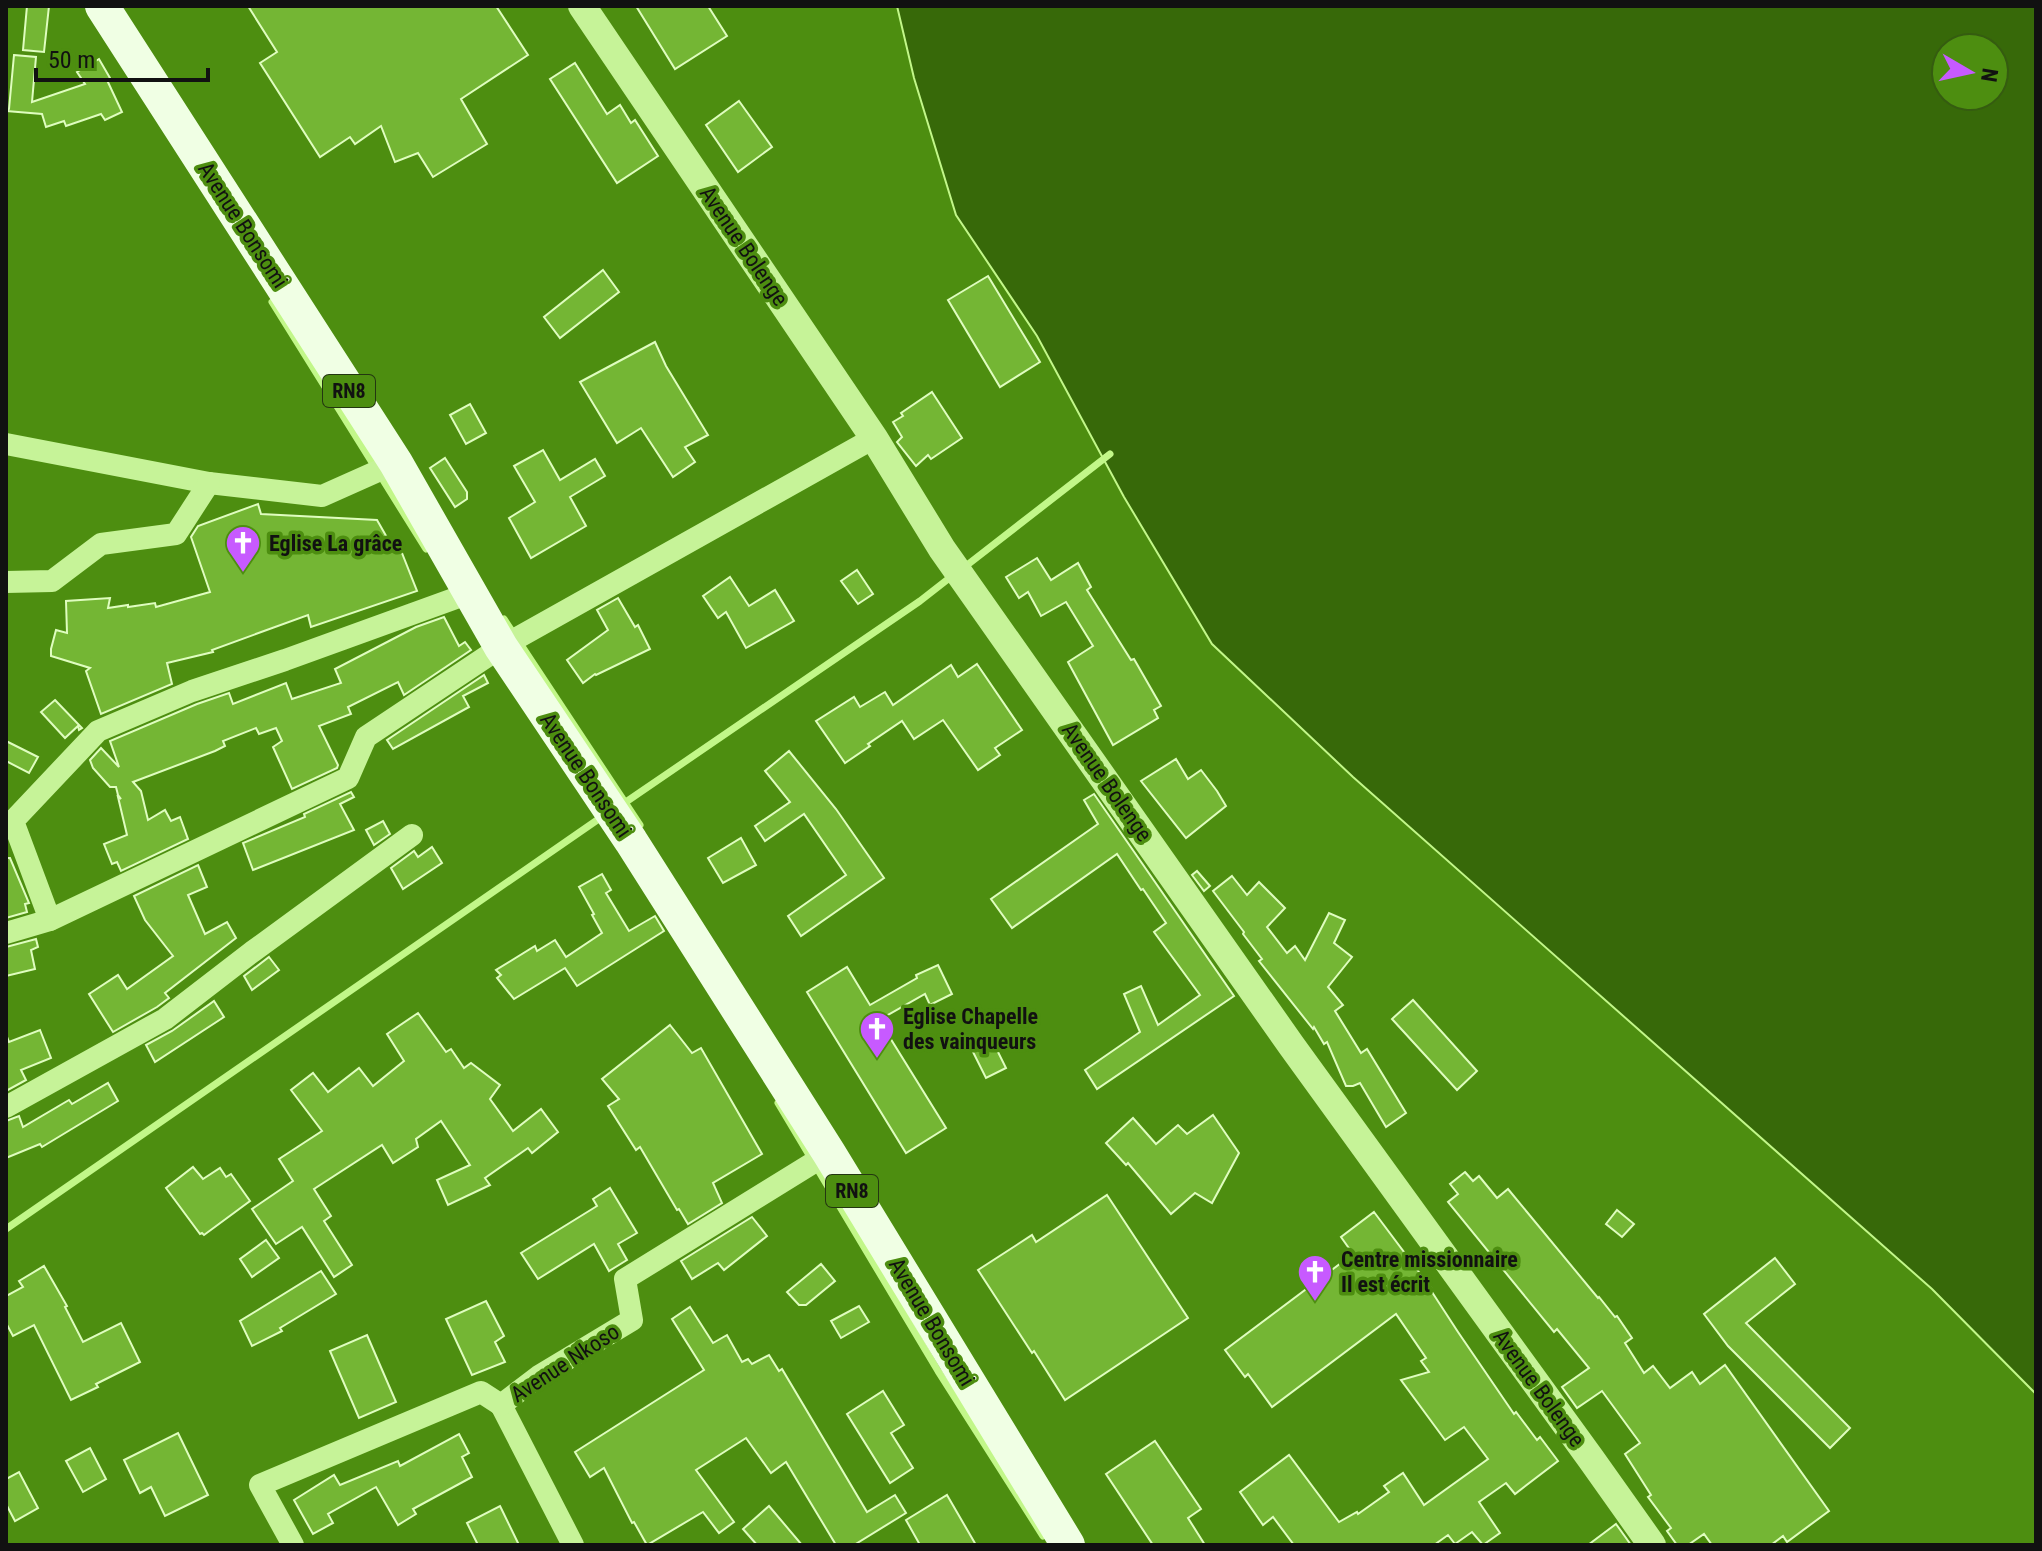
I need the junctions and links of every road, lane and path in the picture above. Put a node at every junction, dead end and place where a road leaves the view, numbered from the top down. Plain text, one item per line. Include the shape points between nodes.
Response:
1 (102, 6) edge
2 (582, 6) edge
3 (874, 438) junction
4 (6, 444) edge
5 (396, 463) junction
6 (209, 483) junction
7 (6, 582) edge
8 (470, 593) junction
9 (501, 647) junction
10 (412, 835) dead end
11 (50, 920) junction
12 (6, 933) edge
13 (6, 1107) edge
14 (829, 1153) junction
15 (501, 1405) junction
16 (293, 1545) edge
17 (573, 1545) edge
18 (1068, 1545) edge
19 (1652, 1545) edge

1 - 5 main road, Avenue Bonsomi / RN8
2 - 3 street, Avenue Bolenge
3 - 9 street
3 - 19 street, Avenue Bolenge via 942,549
4 - 6 street
5 - 6 street via 322,496
5 - 8 main road, Avenue Bonsomi / RN8
6 - 7 street via 176,534 101,544 52,581
8 - 9 main road, Avenue Bonsomi / RN8
8 - 11 street via 192,691 98,731 13,821
9 - 11 street via 366,737 348,778
9 - 14 main road, Avenue Bonsomi / RN8
10 - 13 street via 165,1019
11 - 12 street
14 - 15 street, Avenue Nkoso via 625,1279 632,1320
14 - 18 main road, Avenue Bonsomi / RN8
15 - 16 street, Avenue Nkoso via 481,1392 260,1485
15 - 17 street

